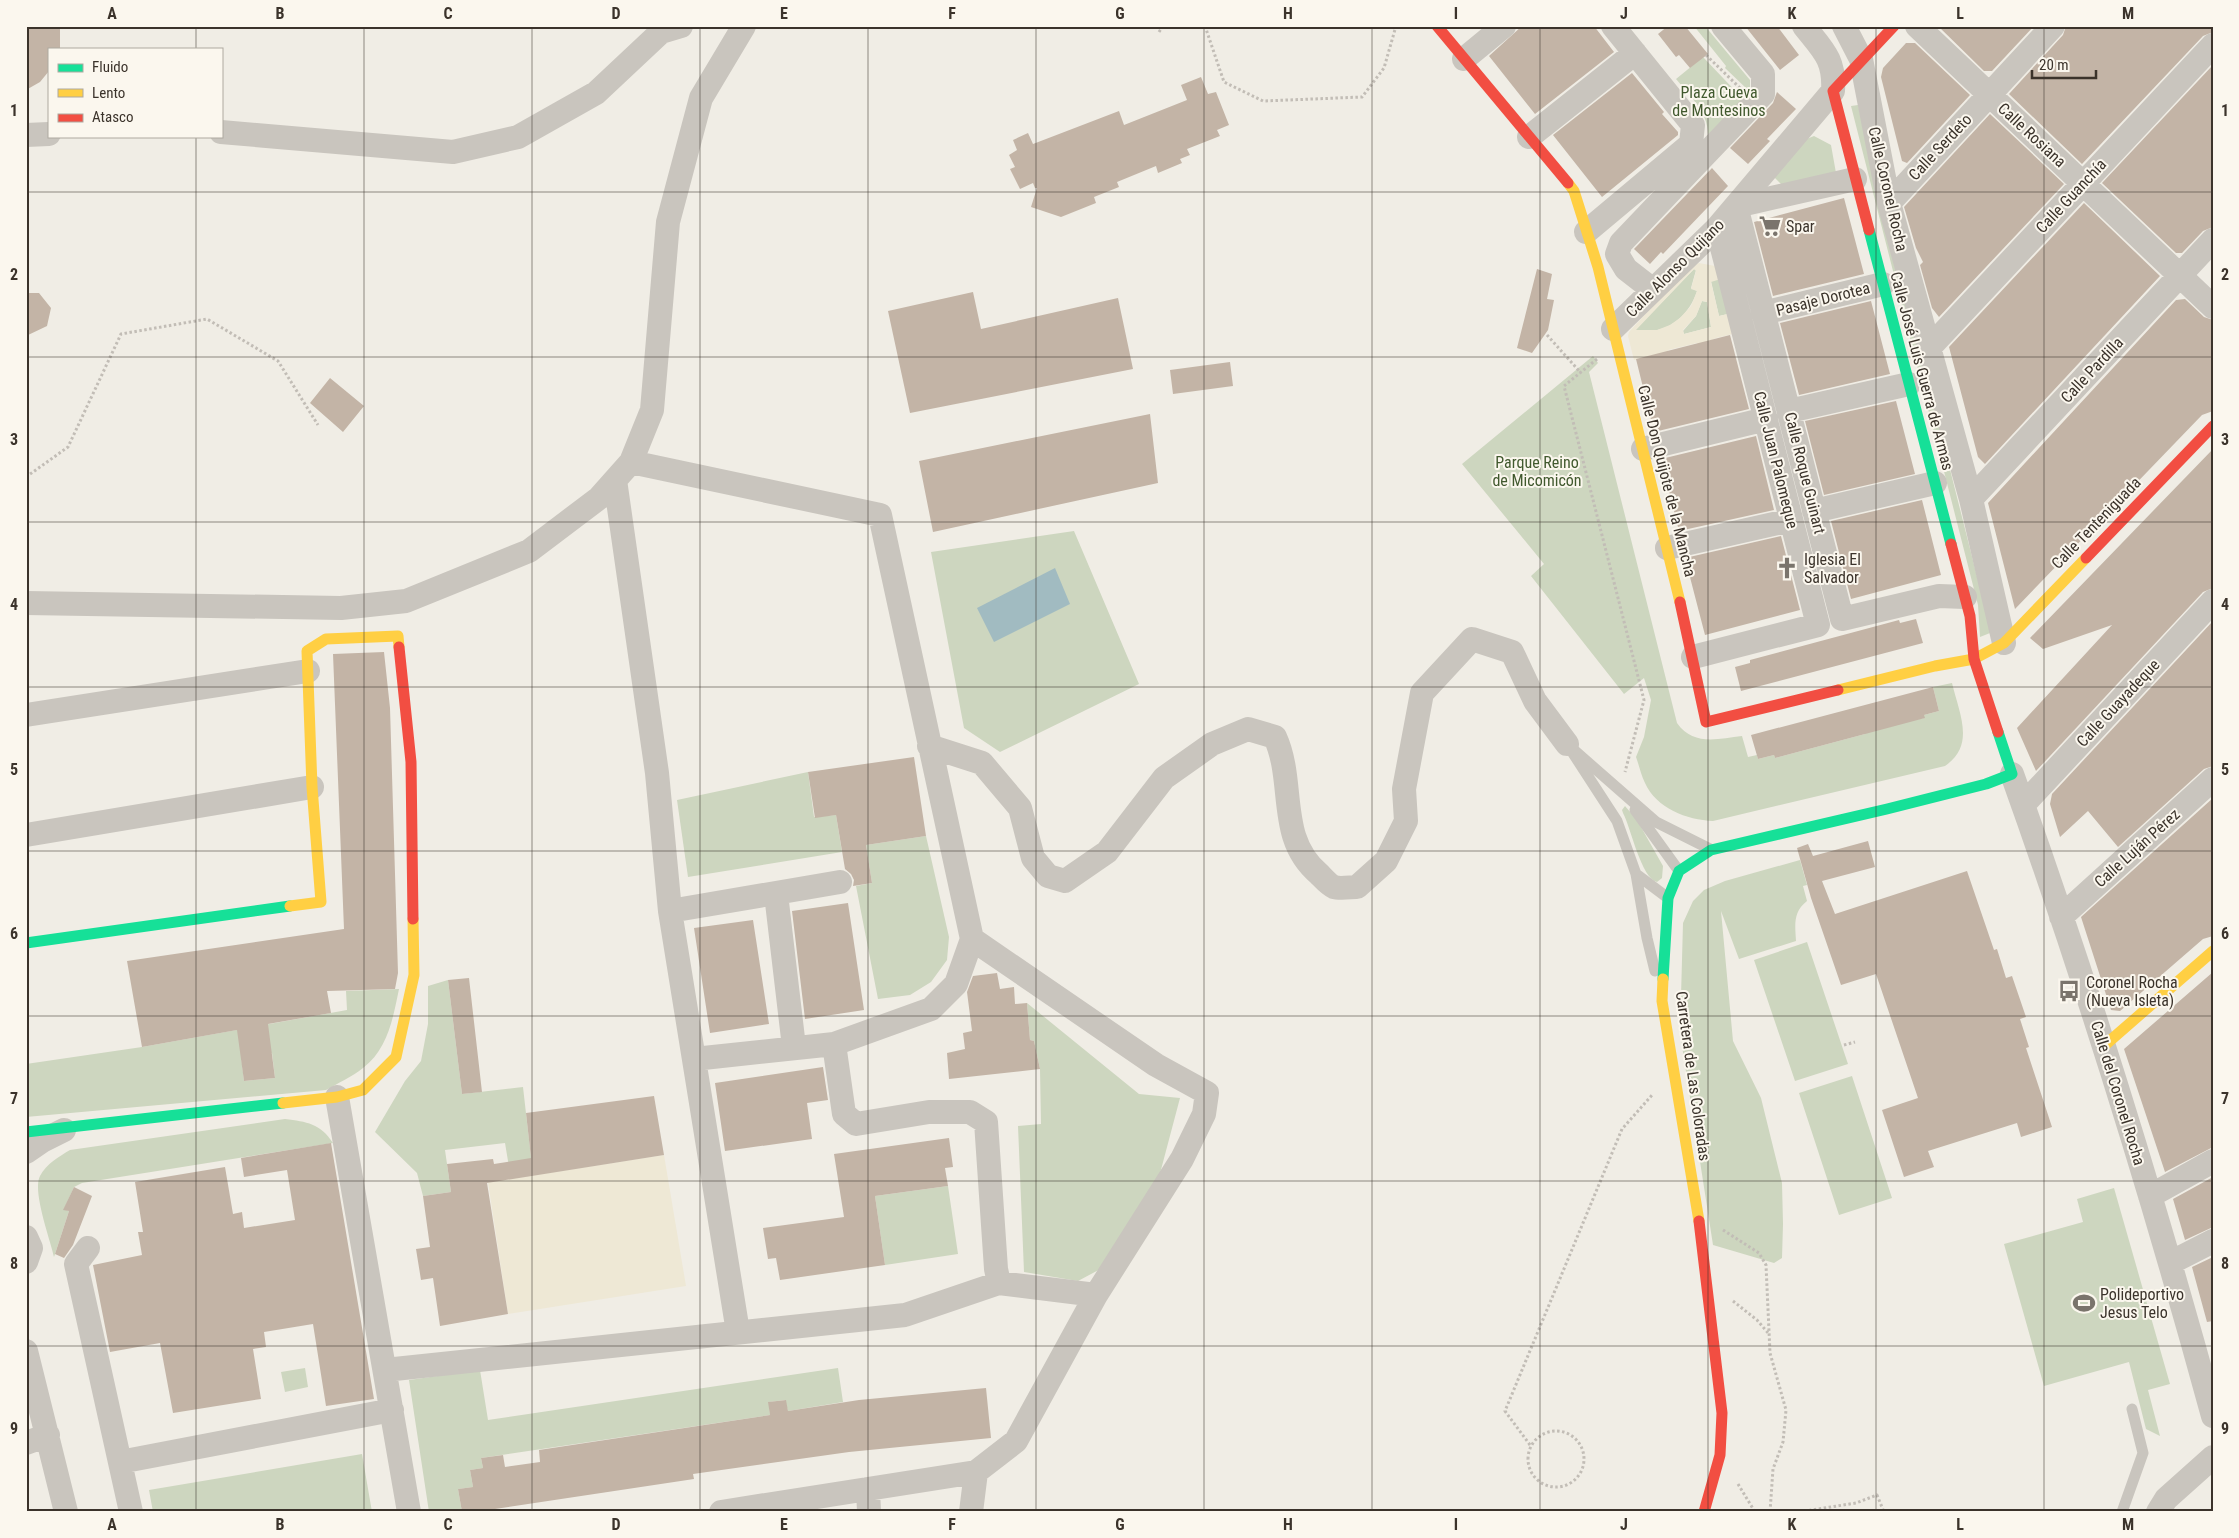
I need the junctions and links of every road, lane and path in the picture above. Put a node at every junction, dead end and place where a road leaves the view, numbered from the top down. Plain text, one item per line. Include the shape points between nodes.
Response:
1 (681, 26) edge
2 (744, 26) edge
3 (1163, 26) edge
4 (1205, 26) edge
5 (1396, 26) edge
6 (1437, 26) edge
7 (1504, 26) edge
8 (1613, 26) edge
9 (1723, 26) edge
10 (1804, 26) edge
11 (1844, 26) edge
12 (1894, 26) edge
13 (1917, 26) edge
14 (2053, 26) edge
15 (1159, 32) dead end
16 (2213, 45) edge
17 (1634, 53) junction
18 (1706, 55) dead end
19 (1464, 59) junction
20 (1861, 59) junction
21 (1832, 91) junction
22 (1989, 95) junction
23 (1755, 103) junction
24 (222, 132) edge
25 (48, 134) edge
26 (26, 135) edge
27 (1529, 137) junction
28 (1856, 179) junction
29 (2084, 183) junction
30 (1889, 203) junction
31 (1736, 206) junction
32 (1717, 228) junction
33 (1586, 232) junction
34 (2213, 240) edge
35 (2180, 276) junction
36 (1883, 284) junction
37 (1653, 290) junction
38 (2213, 307) edge
39 (1763, 314) junction
40 (1613, 329) junction
41 (1547, 335) dead end
42 (1930, 347) junction
43 (1618, 352) junction
44 (1581, 372) junction
45 (1909, 384) junction
46 (1789, 412) junction
47 (1766, 419) junction
48 (318, 425) dead end
49 (2213, 426) edge
50 (1642, 449) junction
51 (630, 462) junction
52 (26, 477) edge
53 (615, 480) junction
54 (1935, 483) junction
55 (1971, 499) junction
56 (1814, 511) junction
57 (1791, 520) junction
58 (1667, 548) junction
59 (1965, 597) junction
60 (2213, 601) edge
61 (26, 604) edge
62 (2004, 643) junction
63 (1693, 657) junction
64 (1974, 659) junction
65 (308, 671) junction
66 (26, 715) edge
67 (1567, 744) junction
68 (929, 746) junction
69 (2012, 774) junction
70 (2213, 780) edge
71 (312, 787) junction
72 (1620, 791) junction
73 (2023, 805) junction
74 (26, 835) edge
75 (1711, 850) junction
76 (1679, 871) junction
77 (1636, 874) junction
78 (840, 882) dead end
79 (776, 894) junction
80 (1668, 898) junction
81 (670, 911) junction
82 (2061, 917) junction
83 (972, 939) junction
84 (26, 943) edge
85 (2213, 952) edge
86 (1662, 1001) junction
87 (1855, 1042) dead end
88 (834, 1044) junction
89 (2104, 1044) junction
90 (1844, 1045) dead end
91 (794, 1047) junction
92 (694, 1060) junction
93 (1674, 1072) junction
94 (337, 1097) junction
95 (68, 1128) junction
96 (26, 1132) edge
97 (26, 1152) edge
98 (2213, 1161) edge
99 (2150, 1196) junction
100 (1699, 1221) junction
101 (26, 1237) edge
102 (2213, 1241) edge
103 (88, 1248) dead end
104 (26, 1262) edge
105 (2170, 1263) junction
106 (999, 1283) junction
107 (1096, 1295) junction
108 (1729, 1299) dead end
109 (738, 1332) junction
110 (1769, 1335) junction
111 (26, 1351) edge
112 (385, 1370) junction
113 (2132, 1409) dead end
114 (392, 1410) junction
115 (2213, 1416) edge
116 (37, 1439) edge
117 (1530, 1445) junction
118 (2213, 1457) edge
119 (120, 1462) junction
120 (976, 1472) junction
121 (868, 1500) edge
122 (758, 1509) edge
123 (66, 1512) edge
124 (131, 1512) edge
125 (409, 1512) edge
126 (721, 1512) edge
127 (971, 1512) edge
128 (1704, 1512) edge
129 (1770, 1512) edge
130 (1799, 1512) edge
131 (1884, 1512) edge
132 (2122, 1512) edge
133 (2158, 1512) edge

1 - 24 street via 661,32 596,93 518,137 453,152
2 - 51 street via 701,98 670,213 652,410
3 - 15 path
4 - 5 path via 1224,82 1263,100 1362,97 1384,68
6 - 19 street, Calle Don Quijote de la Mancha
7 - 19 street
8 - 17 street
9 - 23 street via 1763,74 1763,94
10 - 21 street via 1826,53 1834,73
11 - 20 street, Calle Coronel Rocha
12 - 20 street
13 - 22 street, Calle Rosiana
14 - 22 street, Calle Serdeto
16 - 29 street, Calle Guanchía
17 - 27 street
17 - 33 street via 1693,125 1691,144
18 - 23 path
19 - 27 street, Calle Don Quijote de la Mancha
20 - 21 street
20 - 30 street, Calle Coronel Rocha
21 - 28 street, Calle José Luis Guerra de Armas
21 - 31 street, Calle Alonso Quijano
22 - 29 street, Calle Rosiana
22 - 30 street, Calle Serdeto
23 - 37 street via 1621,243 1617,254 1626,269
25 - 26 street
27 - 33 street, Calle Don Quijote de la Mancha via 1574,191
28 - 31 street, Calle Alonso Quijano
28 - 36 street, Calle José Luis Guerra de Armas
29 - 35 street, Calle Rosiana
29 - 42 street, Calle Guanchía
30 - 42 street, Calle Coronel Rocha
31 - 32 street, Calle Alonso Quijano
31 - 39 street, Calle Roque Guinart
32 - 37 street, Calle Alonso Quijano
32 - 47 street, Calle Juan Palomeque
33 - 40 street, Calle Don Quijote de la Mancha
34 - 35 street, Calle Pardilla
35 - 38 street, Calle Rosiana
35 - 55 street, Calle Pardilla
36 - 39 street, Pasaje Dorotea
36 - 45 street, Calle José Luis Guerra de Armas
37 - 40 street, Calle Alonso Quijano
39 - 46 street, Calle Roque Guinart
40 - 43 street, Calle Don Quijote de la Mancha
41 - 44 path
42 - 55 street, Calle Coronel Rocha
43 - 44 path via 1602,355
43 - 50 street, Calle Don Quijote de la Mancha
44 - 72 path via 1564,386 1644,700
45 - 46 street
45 - 54 street, Calle José Luis Guerra de Armas
46 - 56 street, Calle Roque Guinart
47 - 50 street
47 - 57 street, Calle Juan Palomeque
48 - 52 path via 278,362 207,319 121,334 68,446
49 - 62 street, Calle Tenteniguada
50 - 58 street, Calle Don Quijote de la Mancha
51 - 53 street
51 - 68 street via 880,516
53 - 61 street via 600,498 529,551 406,601 341,608
53 - 81 street via 657,773
54 - 56 street
54 - 59 street, Calle José Luis Guerra de Armas
55 - 62 street, Calle Coronel Rocha
56 - 59 street, Calle Roque Guinart via 1842,619 1939,596
57 - 58 street
57 - 63 street, Calle Juan Palomeque via 1818,625
58 - 63 street, Calle Don Quijote de la Mancha
59 - 64 street, Calle José Luis Guerra de Armas
60 - 73 street, Calle Guayadeque
62 - 64 street, Calle Tenteniguada
63 - 64 street, Calle Don Quijote de la Mancha via 1706,722
64 - 69 street, Calle del Coronel Rocha
65 - 66 street
65 - 71 street
65 - 94 street via 307,651 326,639 398,636 411,762 414,975 396,1057 363,1090
67 - 68 street via 1535,701 1512,652 1472,639 1422,693 1404,789 1406,821 1386,861 1357,887 1334,887 1306,864 1288,818 1283,754 1275,738 1248,729 1212,744 1164,778 1107,852 1065,881 1048,876 1033,858 1020,808 982,763
67 - 72 lane
67 - 77 lane via 1617,821
68 - 83 street
69 - 73 street, Calle del Coronel Rocha
69 - 75 street via 1887,810
70 - 82 street, Calle Luján Pérez
71 - 74 street
71 - 84 street via 321,902
72 - 75 lane via 1656,822
72 - 76 lane
73 - 82 street, Calle del Coronel Rocha
75 - 76 street
76 - 80 street, Carretera de Las Coloradas
77 - 80 lane
77 - 86 lane
78 - 79 street
79 - 81 street
79 - 91 street
80 - 86 street, Carretera de Las Coloradas
81 - 92 street
82 - 89 street, Calle del Coronel Rocha
83 - 88 street via 956,984 931,1009
83 - 107 street via 1156,1064 1208,1093 1204,1114 1182,1159
85 - 89 street
86 - 93 street, Carretera de Las Coloradas
87 - 90 path
88 - 91 street
88 - 106 street via 844,1114 856,1124 929,1112 970,1112 986,1122
89 - 99 street, Calle del Coronel Rocha
91 - 92 street
92 - 109 street
93 - 100 street, Carretera de Las Coloradas
93 - 117 path via 1622,1129 1505,1411
94 - 95 street
94 - 112 street
95 - 96 street
95 - 97 street
98 - 99 street
99 - 105 street, Calle del Coronel Rocha
100 - 110 path via 1728,1232 1759,1253 1766,1265
100 - 128 street, Carretera de Las Coloradas via 1722,1413 1720,1455
101 - 104 street via 31,1248
102 - 105 street
103 - 119 street via 76,1264
105 - 115 street, Calle del Coronel Rocha
106 - 107 street
106 - 109 street via 905,1315
107 - 120 street via 1016,1441
108 - 110 path via 1757,1320
109 - 112 street
110 - 129 path via 1770,1353 1786,1410 1783,1442 1773,1469
111 - 116 street
112 - 114 street
113 - 132 lane via 2143,1453
114 - 119 street
114 - 125 street
116 - 123 street
117 - 117 path via 1527,1455 1531,1474 1546,1486 1566,1486 1581,1473 1584,1464 1581,1446 1569,1433 1560,1430 1543,1433
118 - 133 street via 2166,1499
119 - 124 street
120 - 121 street
120 - 127 street
121 - 122 street
122 - 126 street
130 - 131 path via 1877,1495

